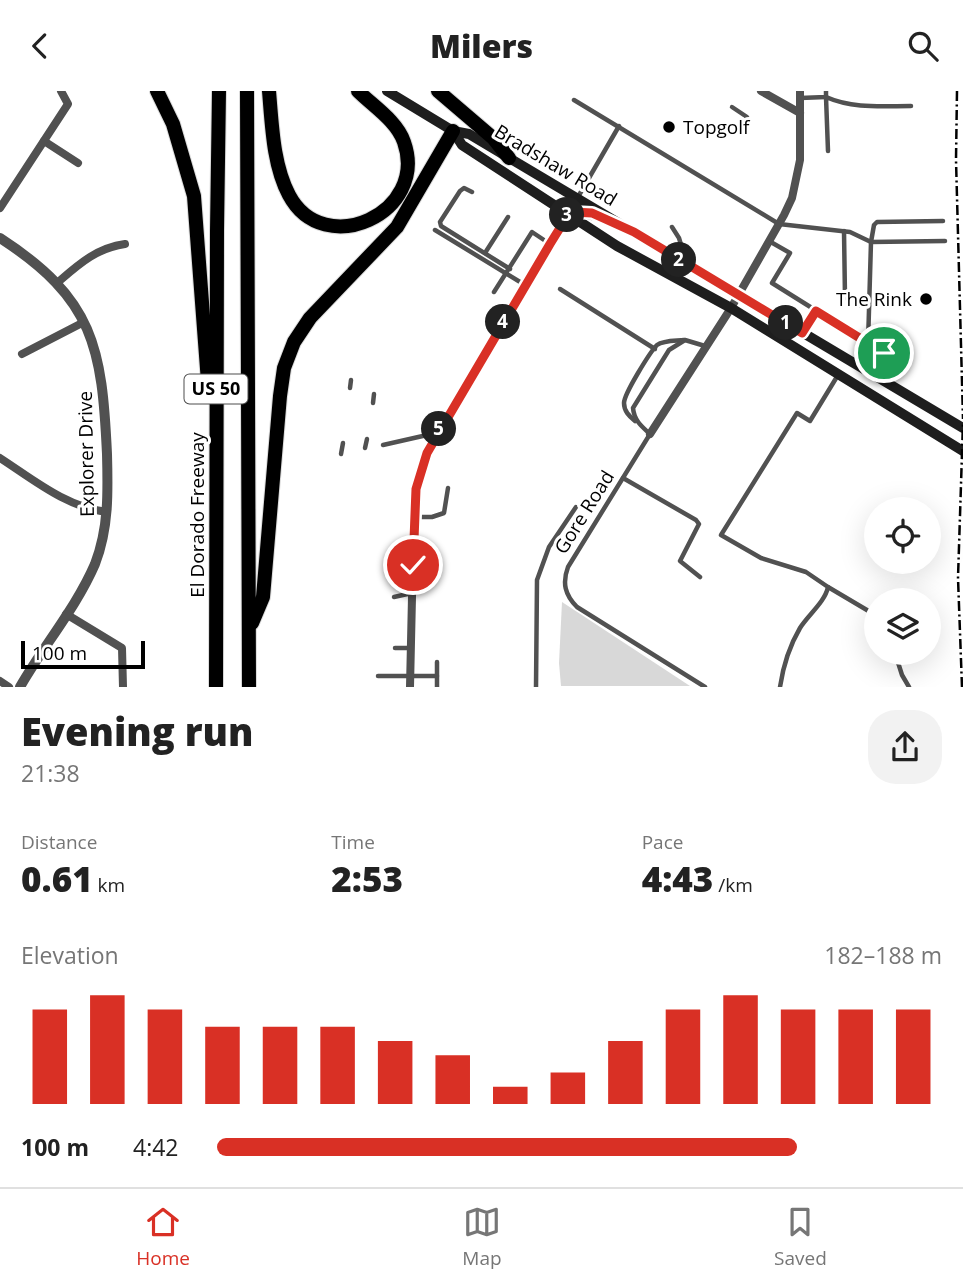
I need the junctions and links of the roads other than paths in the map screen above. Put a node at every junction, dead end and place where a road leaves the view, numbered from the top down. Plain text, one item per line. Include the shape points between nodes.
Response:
1 (61, 91) edge
2 (157, 91) edge
3 (219, 91) edge
4 (247, 91) edge
5 (269, 91) edge
6 (358, 91) edge
7 (387, 91) edge
8 (438, 91) edge
9 (761, 91) edge
10 (800, 94) edge
11 (826, 94) edge
12 (574, 100) dead end
13 (911, 106) dead end
14 (732, 107) dead end
15 (800, 113) junction
16 (747, 117) dead end
17 (619, 126) junction
18 (453, 131) junction
19 (44, 141) junction
20 (828, 151) dead end
21 (509, 158) junction
22 (78, 163) dead end
23 (472, 192) dead end
24 (578, 197) junction
25 (0, 208) edge
26 (568, 215) junction
27 (508, 217) dead end
28 (943, 221) dead end
29 (779, 223) junction
30 (672, 227) dead end
31 (435, 230) dead end
32 (844, 231) junction
33 (634, 232) junction
34 (0, 238) edge
35 (769, 241) junction
36 (945, 241) dead end
37 (871, 242) junction
38 (125, 244) dead end
39 (550, 244) junction
40 (485, 253) junction
41 (675, 258) junction
42 (510, 269) junction
43 (506, 274) junction
44 (58, 283) junction
45 (525, 285) junction
46 (560, 289) dead end
47 (494, 292) dead end
48 (738, 294) junction
49 (869, 306) junction
50 (730, 308) junction
51 (816, 311) junction
52 (84, 322) junction
53 (802, 333) junction
54 (685, 340) junction
55 (868, 345) junction
56 (705, 346) junction
57 (654, 349) junction
58 (22, 354) dead end
59 (838, 374) junction
60 (877, 378) junction
61 (351, 380) dead end
62 (350, 388) dead end
63 (374, 394) dead end
64 (373, 403) dead end
65 (638, 423) junction
66 (963, 428) edge
67 (437, 433) junction
68 (650, 434) junction
69 (367, 439) dead end
70 (343, 443) dead end
71 (383, 445) dead end
72 (365, 449) dead end
73 (963, 450) edge
74 (341, 454) dead end
75 (0, 458) edge
76 (623, 478) junction
77 (216, 488) junction
78 (448, 488) dead end
79 (576, 507) dead end
80 (107, 512) junction
81 (414, 517) junction
82 (700, 577) dead end
83 (828, 587) junction
84 (412, 593) junction
85 (394, 597) dead end
86 (864, 608) edge
87 (66, 614) junction
88 (249, 630) junction
89 (395, 648) dead end
90 (411, 648) junction
91 (437, 662) dead end
92 (899, 665) edge
93 (378, 676) dead end
94 (437, 676) junction
95 (0, 681) edge
96 (410, 682) edge
97 (9, 687) edge
98 (20, 687) edge
99 (123, 687) edge
100 (216, 687) edge
101 (250, 687) edge
102 (437, 687) edge
103 (536, 687) edge
104 (705, 687) edge
105 (780, 687) edge
106 (909, 687) edge

1 - 19 street via 68,104
2 - 77 highway via 173,124 194,196
3 - 77 highway, El Dorado Freeway / US 50
4 - 88 highway, US 50
5 - 6 highway via 274,141 290,198 304,213 342,227 381,215 396,201 408,163 404,141 393,124
7 - 18 main road, Bradshaw Road
8 - 21 highway via 493,138
9 - 15 street
10 - 11 lane
10 - 15 street, Gore Road
11 - 13 lane via 854,106
11 - 20 lane
12 - 17 lane
14 - 16 lane
15 - 29 street, Gore Road via 797,179
17 - 24 lane
17 - 29 lane
18 - 21 main road, Bradshaw Road via 469,134
18 - 26 main road, Bradshaw Road via 462,145
18 - 88 highway via 397,227 310,318 294,342 280,396 262,597
19 - 22 street
19 - 25 street
21 - 24 main road, Bradshaw Road
23 - 40 lane via 460,191 440,222
24 - 33 main road, Bradshaw Road
26 - 33 main road via 592,213
26 - 39 street
26 - 50 main road, Bradshaw Road
27 - 40 lane
28 - 37 lane via 877,222
29 - 32 lane
29 - 35 street, Gore Road
30 - 41 lane via 682,248
31 - 43 lane
32 - 37 lane
32 - 49 lane via 845,297 855,305
33 - 41 main road, Bradshaw Road
34 - 44 street, Explorer Drive
35 - 48 street, Gore Road
35 - 51 lane via 790,253 772,283
36 - 37 lane
37 - 49 lane
38 - 44 street via 90,255
39 - 42 lane via 532,232
39 - 45 street
40 - 42 lane
41 - 48 main road, Bradshaw Road
42 - 43 lane
43 - 45 lane
43 - 47 lane
44 - 52 street, Explorer Drive
45 - 67 street
46 - 57 lane
48 - 50 street, Gore Road
48 - 53 main road, Bradshaw Road
49 - 55 lane
50 - 56 street, Gore Road
50 - 59 main road, Bradshaw Road
51 - 53 lane
51 - 55 lane
52 - 58 street
52 - 80 street, Explorer Drive via 102,380
53 - 60 main road, Bradshaw Road
54 - 56 lane
54 - 57 lane via 666,341
54 - 65 lane via 669,350 633,408
55 - 60 lane via 884,353 887,360
56 - 68 street, Gore Road
57 - 65 lane via 625,395 627,415
59 - 73 main road, Bradshaw Road
59 - 83 lane via 810,421 797,413 721,535 761,558 806,572
60 - 66 main road, Bradshaw Road
61 - 62 lane
63 - 64 lane
65 - 68 lane
67 - 71 lane
67 - 81 street via 421,471
68 - 76 lane, Gore Road
69 - 72 lane
70 - 74 lane
75 - 80 street via 69,502
76 - 82 lane via 696,520 699,524 680,562
76 - 104 lane, Gore Road via 568,567 565,590 577,607
77 - 100 highway, El Dorado Freeway / US 50
78 - 81 lane via 444,513
79 - 103 lane via 550,547 537,580
80 - 87 street, Explorer Drive via 95,562
81 - 84 street
83 - 86 lane
83 - 105 lane via 798,631
84 - 85 lane
84 - 90 street
87 - 98 street, Explorer Drive
87 - 99 street via 122,649
88 - 101 highway, US 50
89 - 90 lane
90 - 96 street
91 - 94 lane
92 - 106 lane
93 - 96 lane
94 - 96 lane
94 - 102 lane
95 - 97 street

